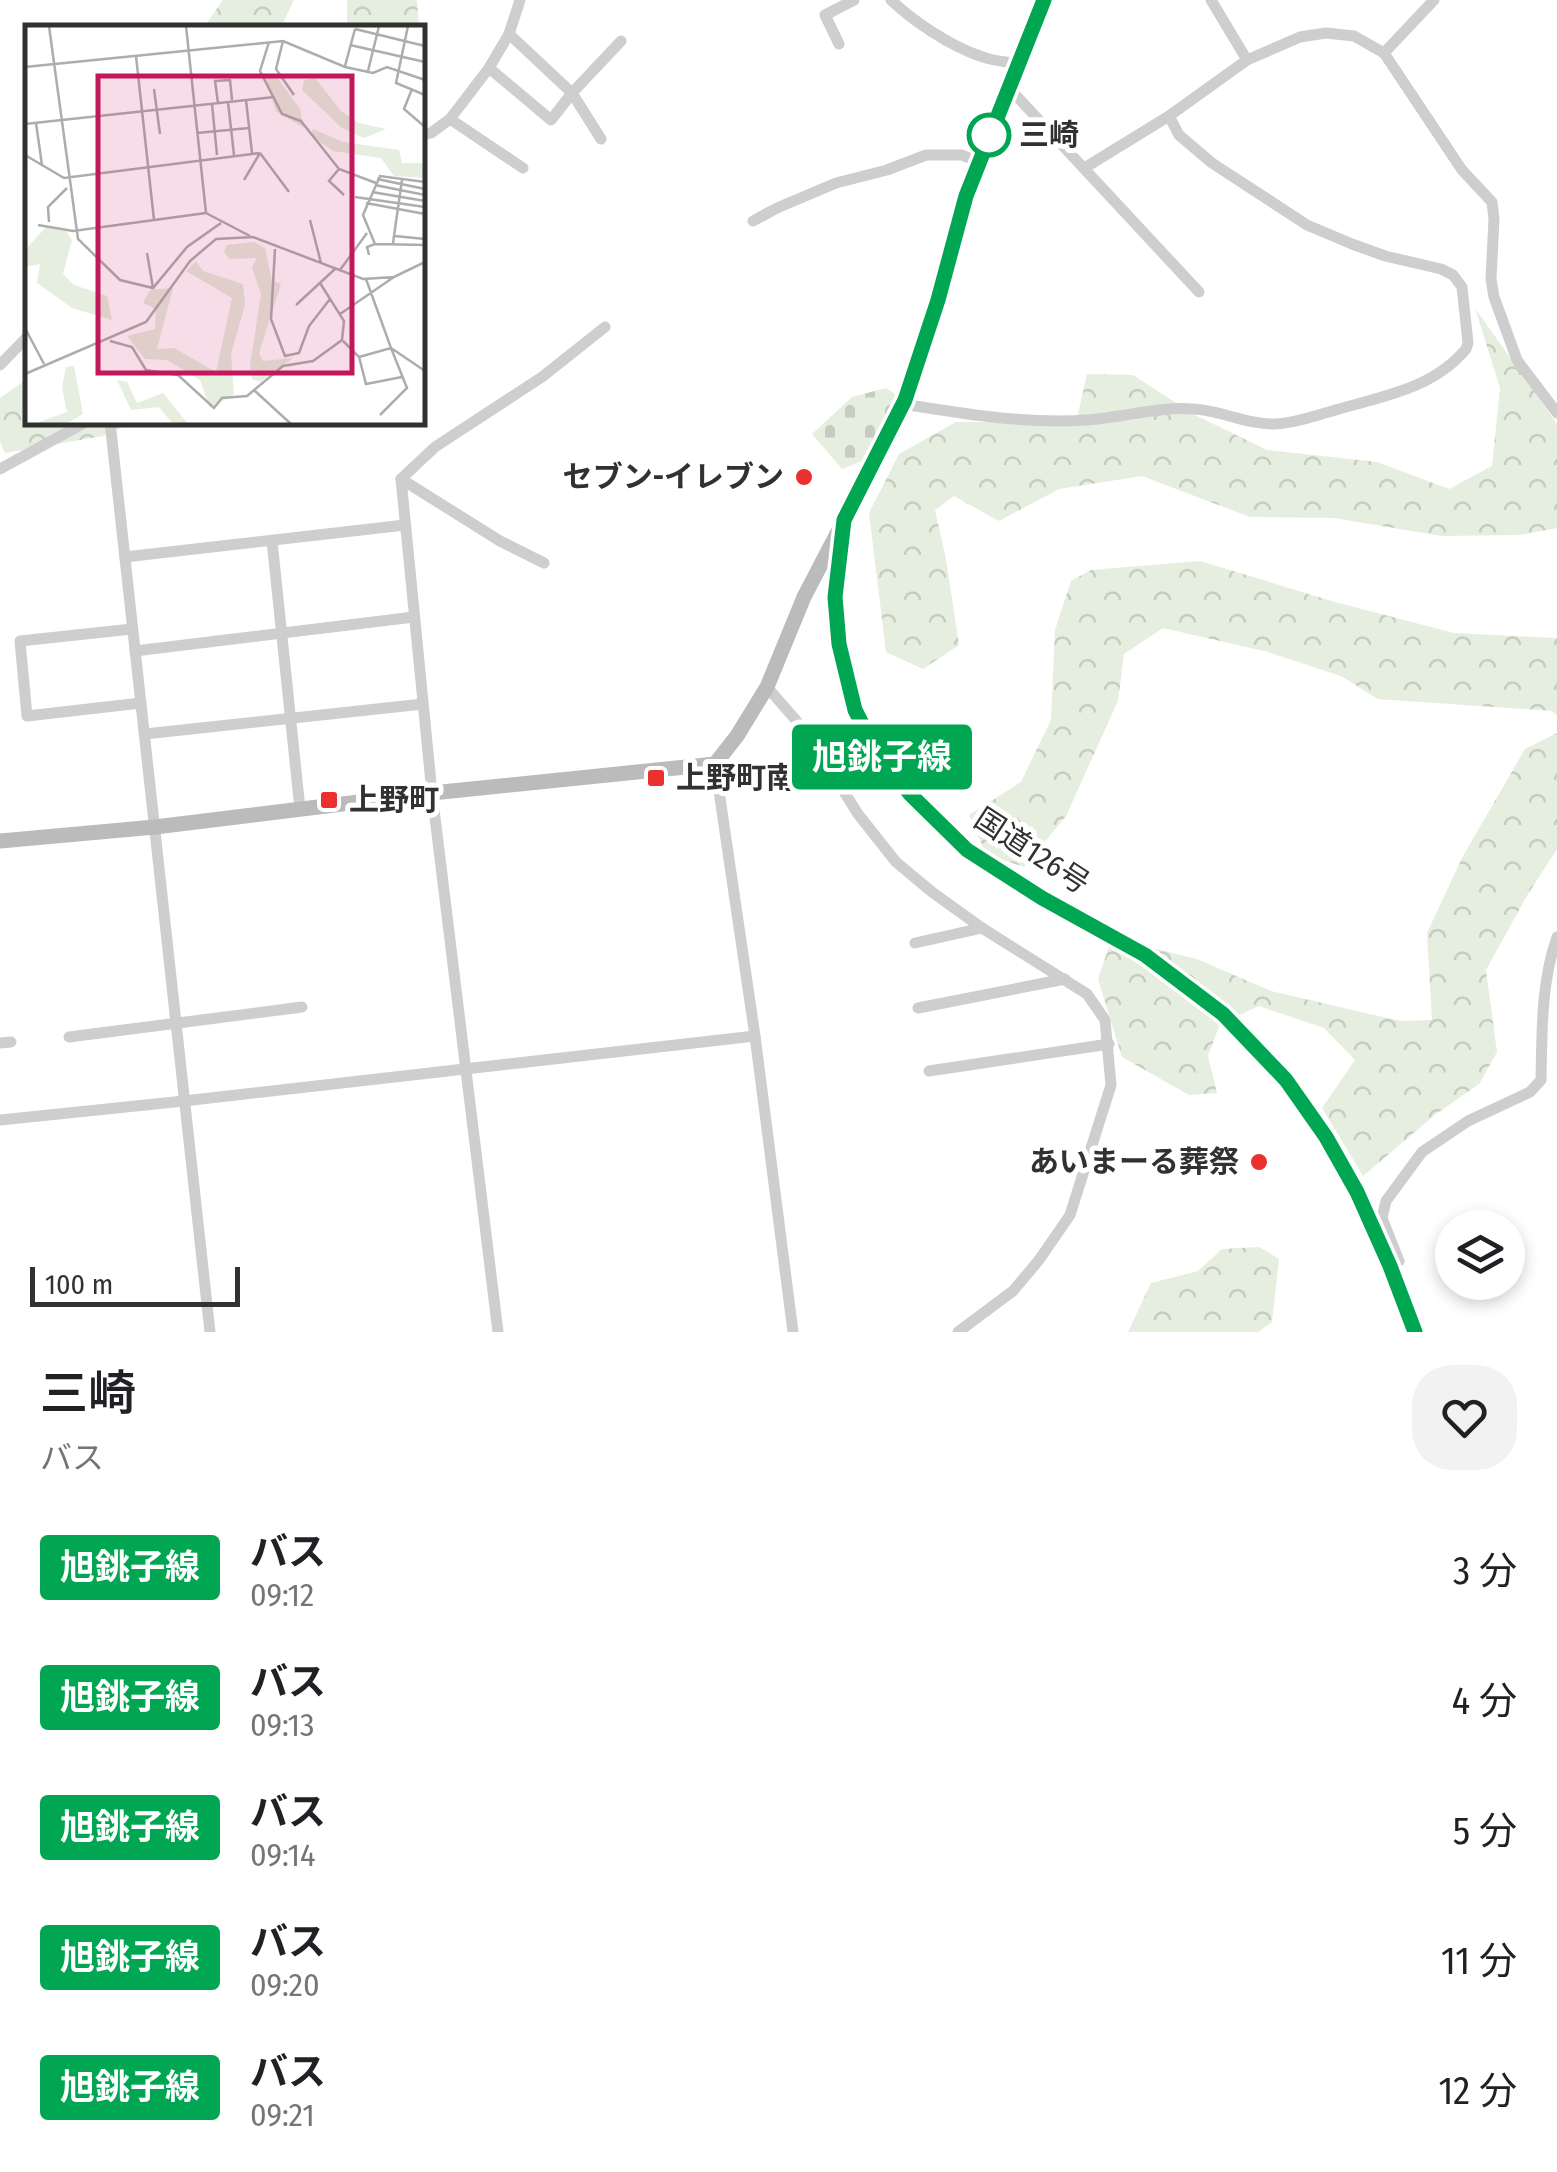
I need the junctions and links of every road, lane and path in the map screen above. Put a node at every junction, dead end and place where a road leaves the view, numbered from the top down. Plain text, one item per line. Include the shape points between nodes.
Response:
1 (520, 0) edge
2 (854, 0) edge
3 (890, 0) edge
4 (1212, 0) edge
5 (1434, 0) edge
6 (1041, 1) edge
7 (508, 34) junction
8 (621, 42) dead end
9 (839, 44) dead end
10 (1384, 53) junction
11 (1247, 60) junction
12 (1020, 64) junction
13 (488, 68) junction
14 (1009, 88) junction
15 (572, 93) junction
16 (1168, 116) junction
17 (450, 119) junction
18 (425, 134) edge
19 (601, 139) dead end
20 (978, 162) junction
21 (1086, 167) junction
22 (523, 168) dead end
23 (752, 221) dead end
24 (1199, 292) dead end
25 (605, 327) dead end
26 (25, 339) edge
27 (0, 366) edge
28 (903, 404) junction
29 (1557, 413) edge
30 (81, 425) edge
31 (110, 425) edge
32 (0, 469) edge
33 (401, 479) junction
34 (844, 520) junction
35 (404, 524) junction
36 (272, 541) junction
37 (125, 557) junction
38 (544, 562) dead end
39 (414, 618) junction
40 (132, 629) junction
41 (281, 632) junction
42 (136, 651) junction
43 (768, 686) junction
44 (141, 702) junction
45 (423, 704) junction
46 (290, 718) junction
47 (145, 734) junction
48 (715, 764) junction
49 (432, 793) junction
50 (300, 809) junction
51 (155, 826) junction
52 (0, 840) edge
53 (982, 928) junction
54 (1557, 937) edge
55 (915, 944) dead end
56 (1065, 979) junction
57 (302, 1007) dead end
58 (918, 1008) dead end
59 (175, 1023) junction
60 (756, 1036) junction
61 (69, 1037) dead end
62 (1109, 1044) junction
63 (466, 1070) junction
64 (929, 1071) dead end
65 (184, 1101) junction
66 (0, 1120) edge
67 (1390, 1266) junction
68 (210, 1332) edge
69 (498, 1332) edge
70 (793, 1332) edge
71 (958, 1332) edge
72 (1415, 1332) edge

1 - 7 street
2 - 9 street via 825,15
3 - 12 street via 982,58
4 - 11 street
5 - 10 street
6 - 12 highway, 国道126号
7 - 13 street
7 - 15 street
8 - 15 street
10 - 11 street via 1354,36 1326,33
10 - 29 street via 1462,170 1492,202 1494,297 1516,360
11 - 16 street
12 - 14 highway, 国道126号
13 - 15 street via 550,120
13 - 17 street
14 - 20 highway, 国道126号
14 - 21 street
15 - 19 street
16 - 21 street
16 - 28 street via 1212,164 1307,225 1453,275 1462,287 1466,349 1430,378 1388,397 1275,424 1196,408 1061,421
17 - 18 street
17 - 22 street
20 - 23 street via 926,155
20 - 28 highway, 国道126号
21 - 24 street
25 - 33 street via 542,378 434,447
26 - 27 street
28 - 34 highway, 国道126号
30 - 32 street
31 - 37 street
33 - 35 street
33 - 38 street
34 - 43 street
34 - 67 highway, 国道126号 via 835,597 839,644 855,710 874,747 967,850 1145,955 1223,1014 1286,1080 1326,1137
35 - 36 street
35 - 39 street
36 - 37 street
36 - 41 street
37 - 40 street
39 - 41 street
39 - 45 street
40 - 42 street
40 - 44 street via 20,641 27,716
41 - 42 street
41 - 46 street
42 - 44 street
43 - 48 street
43 - 53 street via 896,862
44 - 47 street
45 - 46 street
45 - 49 street
46 - 47 street
46 - 50 street
47 - 51 street
48 - 49 street
48 - 60 street
49 - 50 street
49 - 63 street
50 - 51 street
51 - 52 street
51 - 59 street
53 - 55 street
53 - 56 street
54 - 67 street via 1548,964 1542,1080 1422,1152 1386,1201 1382,1218 1399,1261
56 - 58 street
56 - 62 street via 1087,994 1105,1020
57 - 59 street
59 - 61 street
59 - 65 street
60 - 63 street
60 - 70 street
62 - 64 street
62 - 71 street via 1111,1086 1070,1215 1013,1291
63 - 65 street
63 - 69 street
65 - 66 street
65 - 68 street
67 - 72 highway, 国道126号

